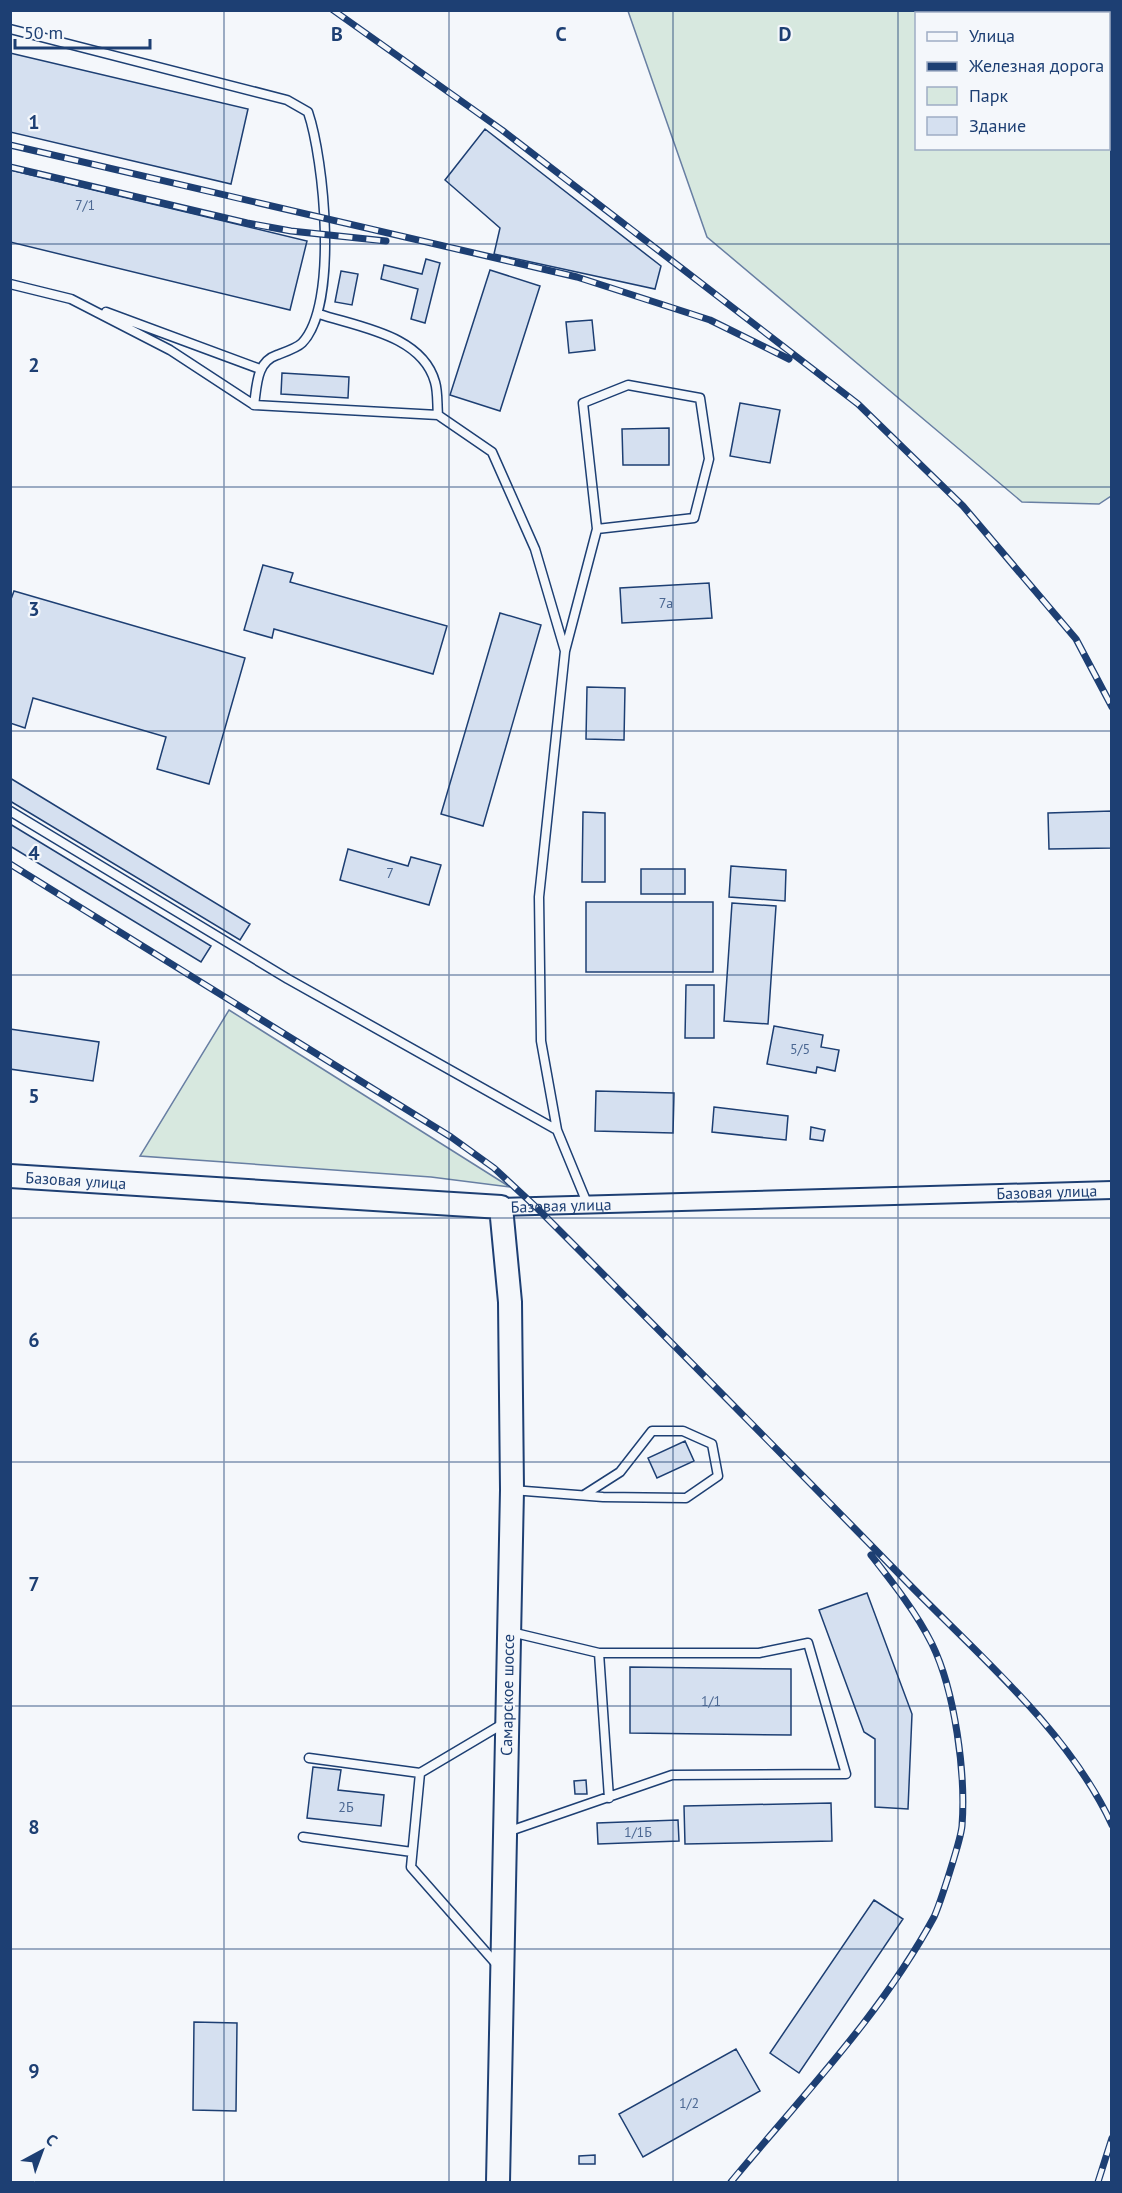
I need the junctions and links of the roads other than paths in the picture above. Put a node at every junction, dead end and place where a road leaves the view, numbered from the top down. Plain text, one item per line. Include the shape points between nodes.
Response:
1 (10, 29) edge
2 (10, 284) edge
3 (71, 299) junction
4 (319, 314) junction
5 (260, 369) junction
6 (254, 405) junction
7 (438, 415) junction
8 (597, 529) junction
9 (565, 651) junction
10 (10, 811) edge
11 (557, 1130) junction
12 (10, 1176) edge
13 (1112, 1190) edge
14 (587, 1203) junction
15 (501, 1207) junction
16 (512, 1490) junction
17 (584, 1495) junction
18 (508, 1631) junction
19 (598, 1653) junction
20 (506, 1722) junction
21 (309, 1758) dead end
22 (420, 1773) junction
23 (609, 1798) junction
24 (503, 1834) junction
25 (303, 1837) dead end
26 (412, 1852) junction
27 (501, 1970) junction
28 (498, 2182) edge

1 - 4 lane via 287,100 308,112 316,135 326,220
2 - 3 lane
3 - 5 lane
3 - 6 lane via 170,350
4 - 5 lane via 302,343 271,357
4 - 7 lane via 403,341 435,381
5 - 6 lane
6 - 7 lane
7 - 9 lane via 492,452 536,549
8 - 8 lane via 583,403 628,385 700,398 709,459 694,518
8 - 9 lane
9 - 11 lane via 539,897 541,1041
10 - 11 lane via 288,980
11 - 14 lane
12 - 15 street, Базовая улица
13 - 14 street, Базовая улица
14 - 15 street, Базовая улица
15 - 16 street, Самарское шоссе via 510,1302
16 - 17 lane
16 - 18 street, Самарское шоссе
17 - 17 lane via 686,1498 718,1476 712,1444 683,1431 652,1431 620,1472
18 - 19 lane
18 - 20 street, Самарское шоссе
19 - 23 lane
19 - 23 lane via 759,1653 808,1643 846,1774 672,1775
20 - 22 lane
20 - 24 street, Самарское шоссе
21 - 22 lane
22 - 26 lane
23 - 24 lane
24 - 27 street, Самарское шоссе
25 - 26 lane
26 - 27 lane via 411,1867
27 - 28 street, Самарское шоссе

